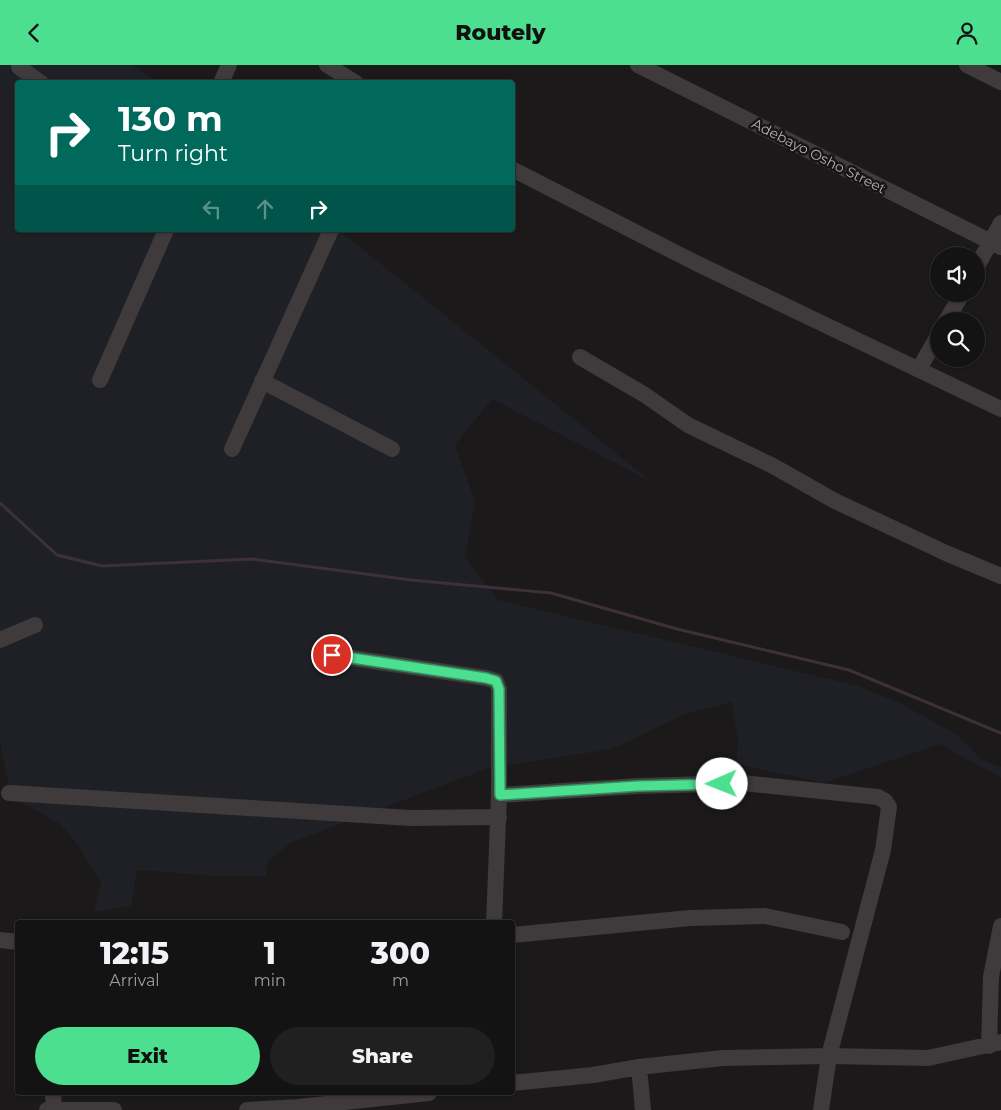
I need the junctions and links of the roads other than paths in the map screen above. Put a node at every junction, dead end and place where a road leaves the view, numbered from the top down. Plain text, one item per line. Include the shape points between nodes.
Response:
1 (229, 65) edge
2 (327, 65) edge
3 (638, 65) edge
4 (967, 65) edge
5 (19, 67) dead end
6 (37, 80) edge
7 (222, 80) edge
8 (351, 80) edge
9 (1001, 82) edge
10 (515, 171) edge
11 (1001, 223) edge
12 (165, 232) edge
13 (330, 232) edge
14 (996, 245) edge
15 (985, 258) edge
16 (930, 350) edge
17 (580, 357) dead end
18 (919, 369) junction
19 (100, 379) dead end
20 (262, 381) junction
21 (1001, 409) edge
22 (232, 449) dead end
23 (392, 449) dead end
24 (1001, 576) edge
25 (35, 625) dead end
26 (0, 640) edge
27 (332, 655) dead end
28 (9, 793) dead end
29 (500, 795) junction
30 (499, 817) junction
31 (494, 920) edge
32 (1001, 926) edge
33 (842, 932) dead end
34 (515, 935) edge
35 (0, 940) edge
36 (15, 942) edge
37 (995, 1044) edge
38 (829, 1056) junction
39 (639, 1067) junction
40 (515, 1083) edge
41 (53, 1095) edge
42 (410, 1095) edge
43 (50, 1110) edge
44 (114, 1110) edge
45 (247, 1110) edge
46 (643, 1110) edge
47 (821, 1110) edge

1 - 7 street
2 - 8 street
3 - 14 street, Adebayo Osho Street
4 - 9 street
5 - 6 street
10 - 18 street via 696,263
11 - 14 street
12 - 19 street
13 - 20 street
14 - 15 street
16 - 18 street
17 - 24 street via 688,425 773,466 835,501
18 - 21 street
20 - 22 street
20 - 23 street
25 - 26 street
27 - 29 street via 496,681 499,689
28 - 30 street via 412,817
29 - 30 street
29 - 38 street via 743,783 878,797 885,801 889,807 883,849
30 - 31 street
32 - 37 street via 991,977
33 - 34 street via 765,916 690,918
35 - 36 street
37 - 38 street via 928,1058
38 - 39 street via 723,1059
38 - 47 street
39 - 40 street
39 - 46 street
41 - 43 street
42 - 45 street
43 - 44 street

